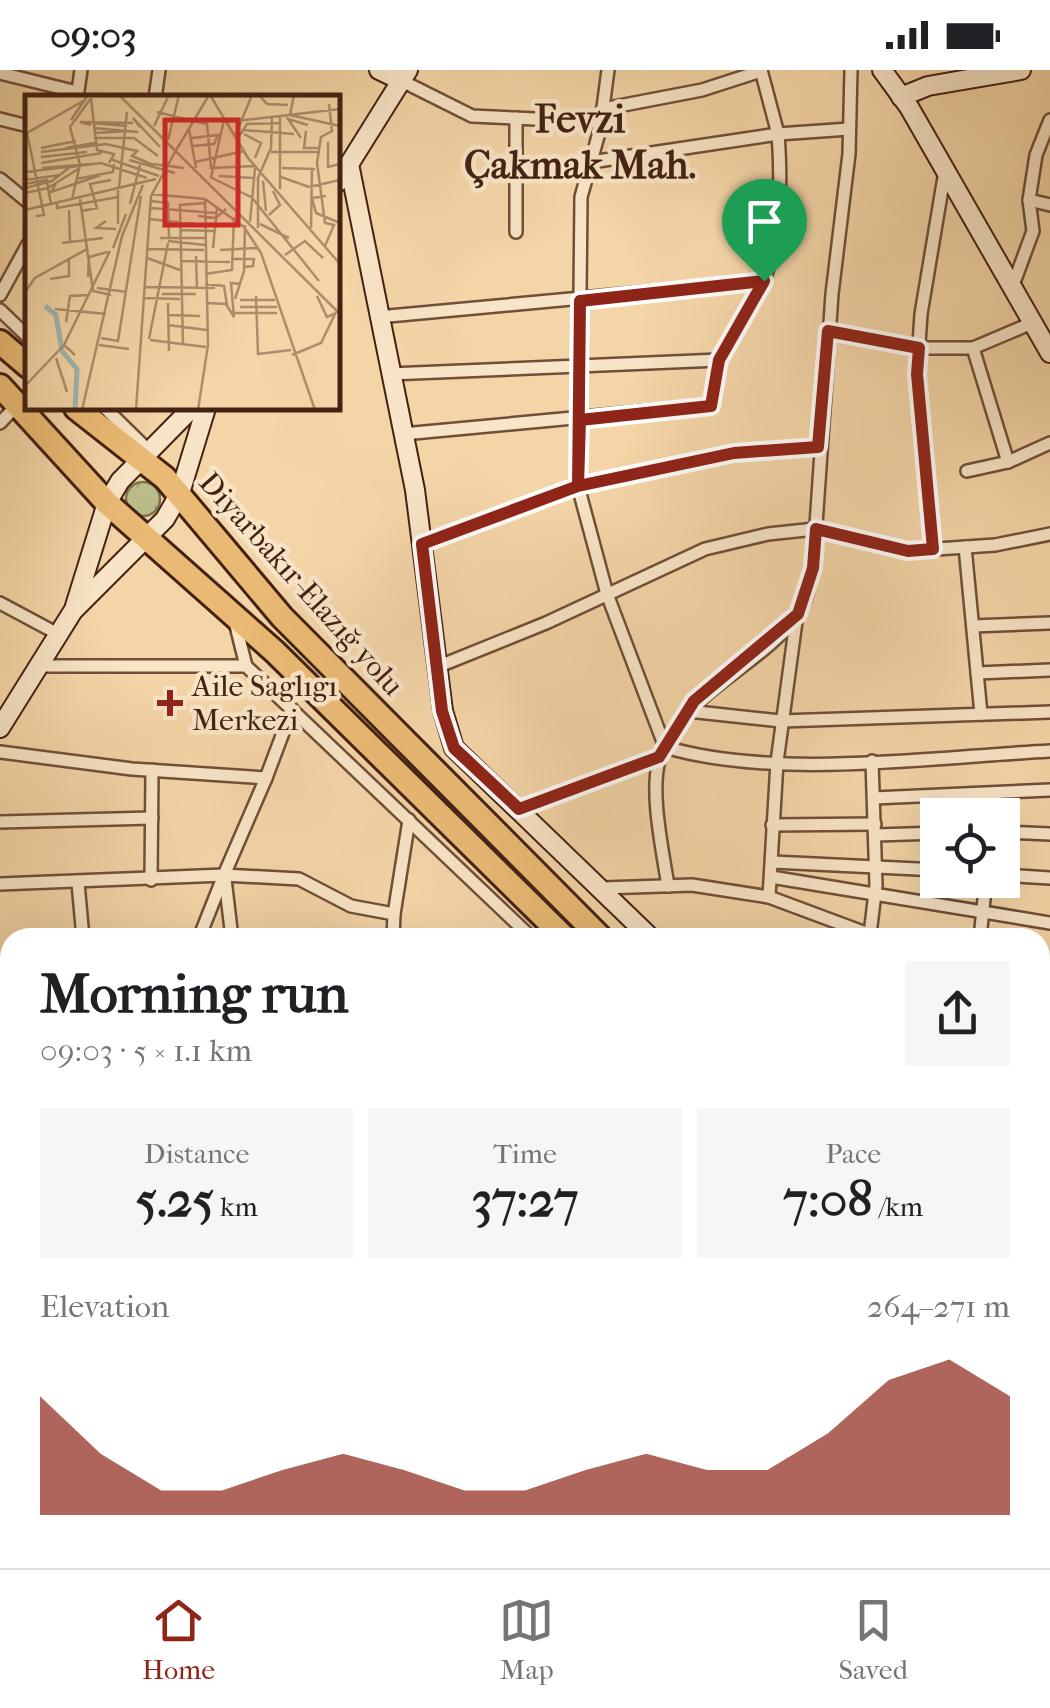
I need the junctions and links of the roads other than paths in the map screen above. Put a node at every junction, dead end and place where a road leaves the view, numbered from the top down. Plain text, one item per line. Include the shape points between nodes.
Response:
1 (81, 70) edge
2 (160, 70) edge
3 (379, 70) edge
4 (608, 70) edge
5 (761, 70) edge
6 (851, 70) edge
7 (882, 70) edge
8 (1020, 70) edge
9 (0, 73) edge
10 (405, 75) edge
11 (932, 78) edge
12 (77, 95) edge
13 (156, 95) edge
14 (901, 97) junction
15 (602, 116) junction
16 (0, 118) edge
17 (516, 118) junction
18 (1050, 120) edge
19 (25, 125) edge
20 (849, 129) junction
21 (778, 134) junction
22 (590, 162) junction
23 (349, 164) junction
24 (946, 171) junction
25 (0, 178) edge
26 (340, 179) edge
27 (25, 199) edge
28 (1029, 200) junction
29 (1050, 205) edge
30 (516, 232) dead end
31 (25, 249) edge
32 (764, 281) junction
33 (1012, 288) junction
34 (0, 295) edge
35 (580, 301) junction
36 (0, 310) edge
37 (378, 317) junction
38 (1032, 323) junction
39 (828, 331) junction
40 (25, 334) edge
41 (0, 342) edge
42 (919, 348) junction
43 (973, 348) junction
44 (1050, 353) edge
45 (719, 360) junction
46 (25, 363) edge
47 (580, 364) junction
48 (390, 374) junction
49 (0, 386) edge
50 (79, 410) edge
51 (107, 410) edge
52 (190, 410) edge
53 (205, 410) edge
54 (5, 416) edge
55 (580, 420) junction
56 (403, 434) junction
57 (1050, 444) edge
58 (818, 447) junction
59 (145, 455) junction
60 (1008, 462) junction
61 (967, 471) dead end
62 (578, 486) junction
63 (180, 494) junction
64 (106, 503) junction
65 (816, 529) junction
66 (1050, 534) edge
67 (147, 541) junction
68 (422, 544) junction
69 (965, 547) junction
70 (933, 549) junction
71 (607, 594) junction
72 (0, 603) edge
73 (73, 611) junction
74 (233, 614) junction
75 (798, 614) junction
76 (1050, 623) edge
77 (972, 626) junction
78 (58, 634) junction
79 (39, 666) junction
80 (246, 666) junction
81 (437, 666) junction
82 (1050, 670) edge
83 (977, 673) junction
84 (7, 700) edge
85 (292, 708) junction
86 (688, 711) junction
87 (1050, 712) edge
88 (981, 714) junction
89 (781, 721) junction
90 (0, 728) edge
91 (1050, 751) edge
92 (0, 752) edge
93 (662, 752) junction
94 (872, 761) junction
95 (777, 762) junction
96 (152, 770) junction
97 (266, 778) junction
98 (1050, 790) edge
99 (994, 793) junction
100 (874, 798) junction
101 (994, 798) edge
102 (519, 809) junction
103 (152, 818) junction
104 (409, 820) junction
105 (0, 822) edge
106 (772, 825) junction
107 (875, 829) junction
108 (920, 832) edge
109 (1020, 833) edge
110 (1050, 834) edge
111 (773, 862) junction
112 (876, 864) junction
113 (920, 868) edge
114 (224, 875) junction
115 (1020, 876) edge
116 (771, 878) junction
117 (1050, 878) edge
118 (151, 880) junction
119 (78, 883) junction
120 (0, 884) edge
121 (668, 886) junction
122 (603, 888) junction
123 (875, 893) junction
124 (769, 897) junction
125 (984, 898) edge
126 (983, 910) junction
127 (394, 914) junction
128 (1050, 923) edge
129 (82, 928) edge
130 (203, 928) edge
131 (231, 928) edge
132 (393, 928) edge
133 (522, 928) edge
134 (555, 928) edge
135 (591, 928) edge
136 (641, 928) edge
137 (853, 928) edge
138 (875, 928) edge
139 (981, 928) edge

1 - 12 street
2 - 13 street
3 - 10 main road
4 - 15 street
5 - 15 street
5 - 21 street
6 - 20 street
7 - 14 main road
8 - 11 main road
9 - 12 street
10 - 17 street via 472,116
10 - 23 main road
11 - 14 main road
14 - 24 main road
15 - 17 street
15 - 22 street
16 - 19 street
17 - 30 street
18 - 28 street
20 - 21 street
20 - 39 street
21 - 22 street
21 - 32 street via 782,199
22 - 35 street via 581,197
23 - 26 main road
23 - 37 main road
24 - 33 main road
24 - 42 street
25 - 27 street
28 - 29 street
28 - 33 street via 1032,231
31 - 34 street
32 - 35 street
32 - 45 street
33 - 38 main road
35 - 37 street
35 - 47 street
36 - 40 street
37 - 48 main road
38 - 43 street
38 - 44 main road
39 - 42 street
39 - 58 street
41 - 46 highway
42 - 43 street
42 - 70 street
43 - 60 street
45 - 47 street
45 - 55 street via 711,406
47 - 48 street
47 - 55 street
48 - 56 main road
49 - 54 highway, Diyarbakır-Elazığ yolu
50 - 59 highway, Diyarbakır-Elazığ yolu
51 - 59 street
52 - 59 main road
53 - 63 main road
54 - 64 highway, Diyarbakır-Elazığ yolu
55 - 56 street
55 - 62 street
56 - 68 main road
57 - 60 street
58 - 62 street via 734,453
58 - 65 street
59 - 63 highway, Diyarbakır-Elazığ yolu
59 - 64 main road
60 - 61 street
62 - 68 street
62 - 71 street
63 - 67 main road
63 - 135 highway, Diyarbakır-Elazığ yolu via 282,617
64 - 67 highway, Diyarbakır-Elazığ yolu
64 - 73 main road
65 - 70 street via 908,551
65 - 71 street via 705,550
65 - 75 street via 813,568
66 - 69 street
67 - 73 main road
67 - 74 highway, Diyarbakır-Elazığ yolu
68 - 81 main road
69 - 70 street
69 - 77 street
71 - 81 street
71 - 93 street
72 - 78 street
73 - 78 main road
74 - 80 street
74 - 134 highway, Diyarbakır-Elazığ yolu
75 - 86 street
75 - 89 street
76 - 77 street
77 - 83 street
78 - 79 main road
79 - 80 street
79 - 84 main road
80 - 85 street
81 - 102 main road via 454,748
82 - 83 street
83 - 88 street
84 - 90 main road
85 - 97 street
85 - 104 street
86 - 89 street
86 - 93 street
87 - 88 street
88 - 89 street
89 - 95 street
91 - 94 street
92 - 96 street
93 - 95 street
93 - 102 street
93 - 121 street via 658,818
94 - 95 street
94 - 100 street
95 - 106 street
96 - 97 street
96 - 103 street
97 - 114 street
98 - 99 street
99 - 100 street
99 - 101 street
100 - 107 street
102 - 122 main road
103 - 105 street
103 - 118 street
104 - 127 street
104 - 133 street
106 - 107 street
106 - 111 street
107 - 108 street
107 - 112 street
109 - 110 street
111 - 112 street
111 - 116 street
112 - 113 street
112 - 123 street
114 - 118 street
114 - 127 street via 299,879 351,906
114 - 130 street
114 - 131 street
115 - 117 street
116 - 123 street
116 - 124 street
118 - 119 street
119 - 120 street
119 - 129 street
121 - 122 street
121 - 124 street
122 - 136 main road
123 - 126 street
123 - 138 street
124 - 137 street
125 - 126 street
126 - 128 street
126 - 139 street
127 - 132 street

